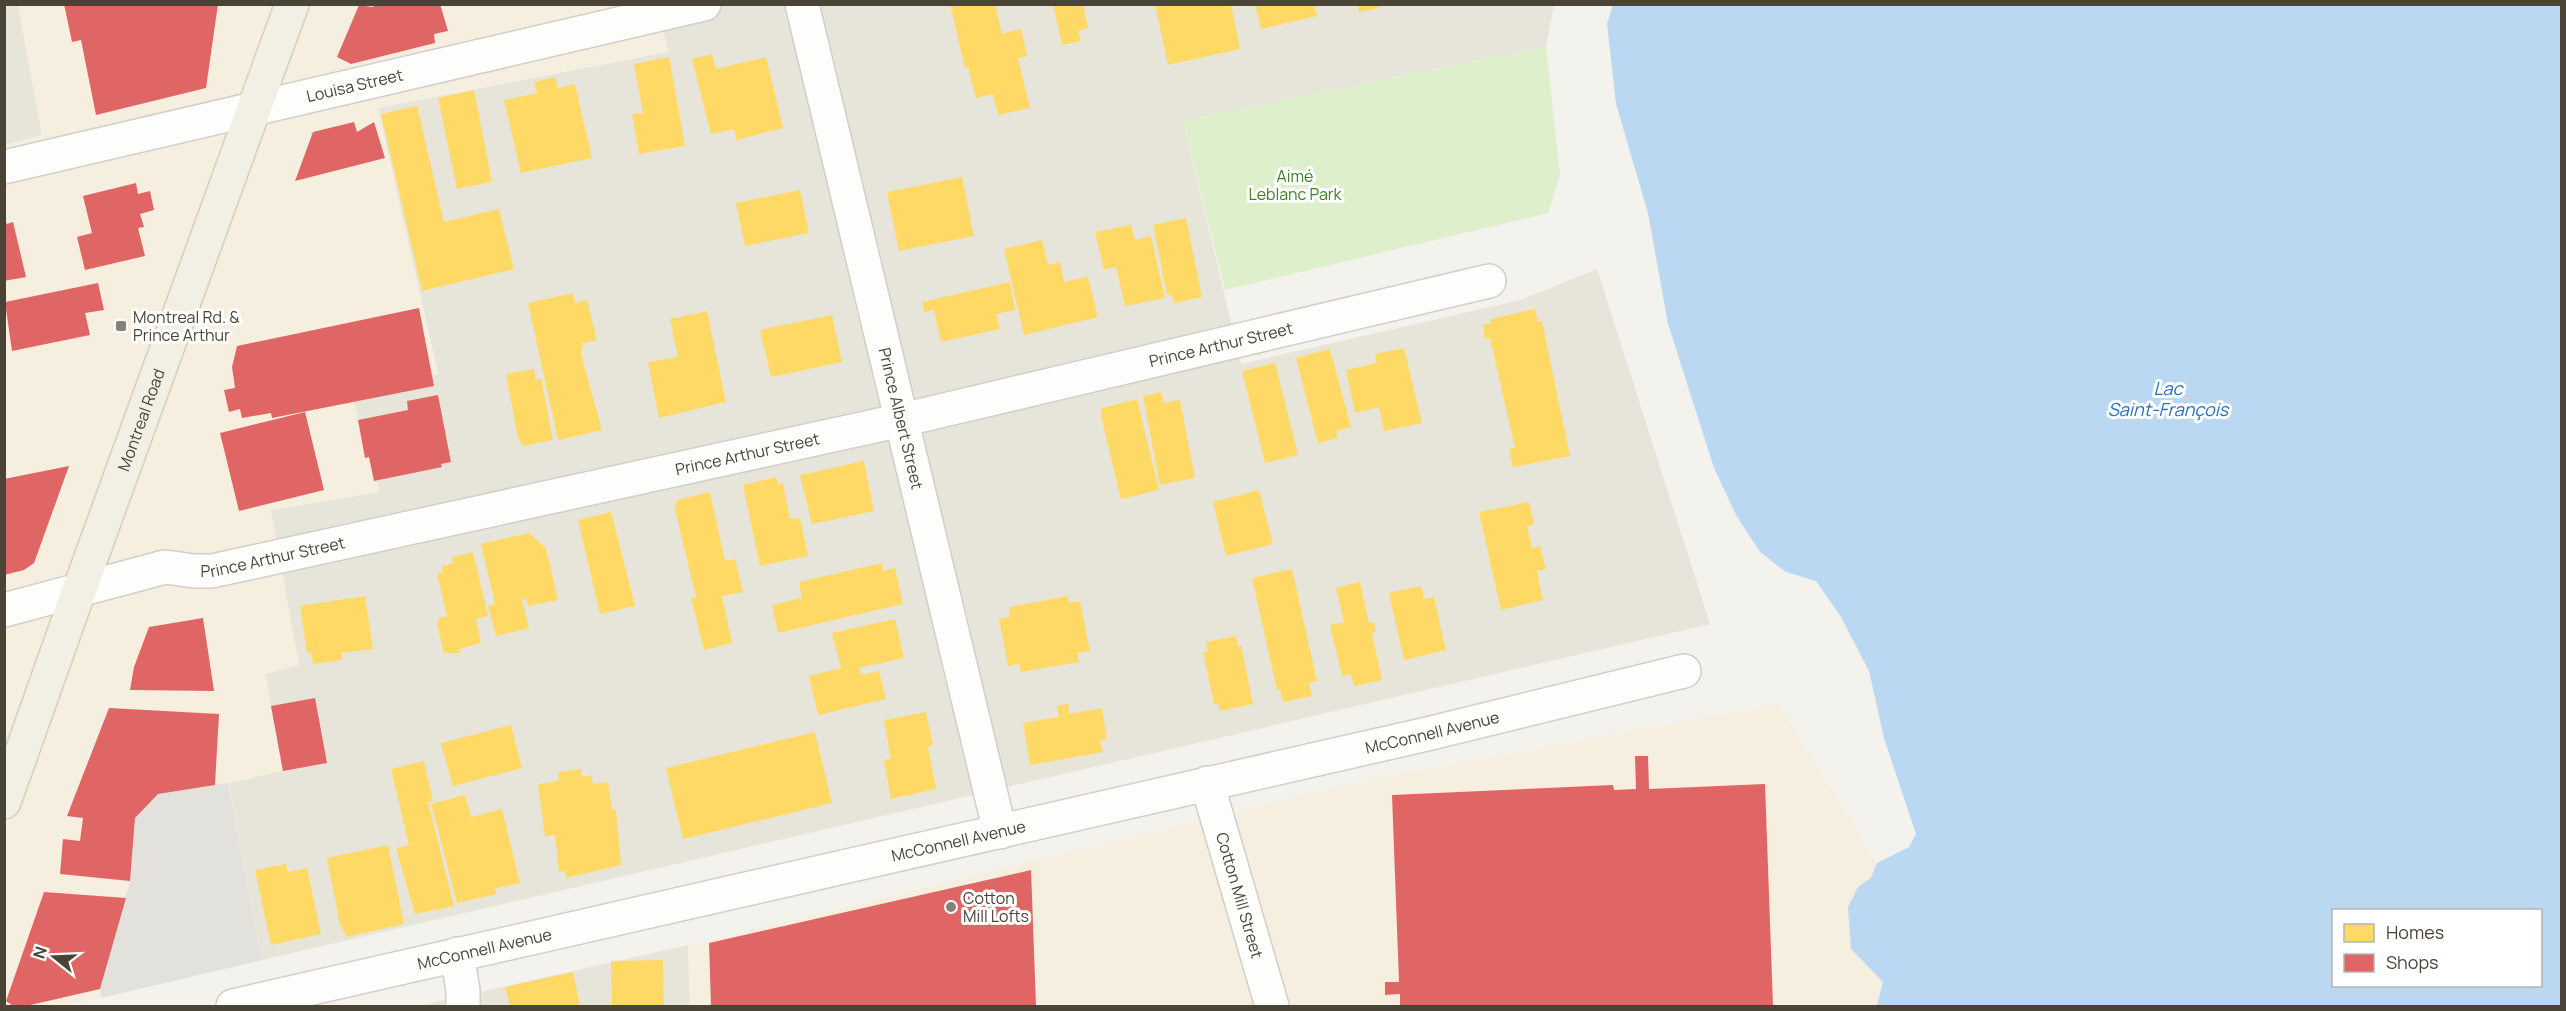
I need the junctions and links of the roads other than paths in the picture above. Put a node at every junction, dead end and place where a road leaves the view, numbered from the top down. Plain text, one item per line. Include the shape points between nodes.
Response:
1 (292, 4) edge
2 (704, 4) edge
3 (802, 4) edge
4 (254, 110) junction
5 (4, 167) edge
6 (1489, 281) dead end
7 (902, 420) junction
8 (80, 588) junction
9 (4, 610) edge
10 (1684, 671) dead end
11 (1207, 783) junction
12 (4, 802) edge
13 (1000, 832) junction
14 (457, 954) junction
15 (233, 1006) edge
16 (463, 1006) edge
17 (1272, 1006) edge

1 - 4 main road, Montreal Road
2 - 4 street, Louisa Street
3 - 7 street, Prince Albert Street
4 - 5 street, Louisa Street
4 - 8 main road, Montreal Road
6 - 7 street, Prince Arthur Street
7 - 8 street, Prince Arthur Street via 212,571 165,567
7 - 13 street, Prince Albert Street
8 - 9 street, Prince Arthur Street
8 - 12 main road, Montreal Road
10 - 11 street, McConnell Avenue
11 - 13 street, McConnell Avenue
11 - 17 street, Cotton Mill Street
13 - 14 street, McConnell Avenue
14 - 15 street, McConnell Avenue
14 - 16 street

